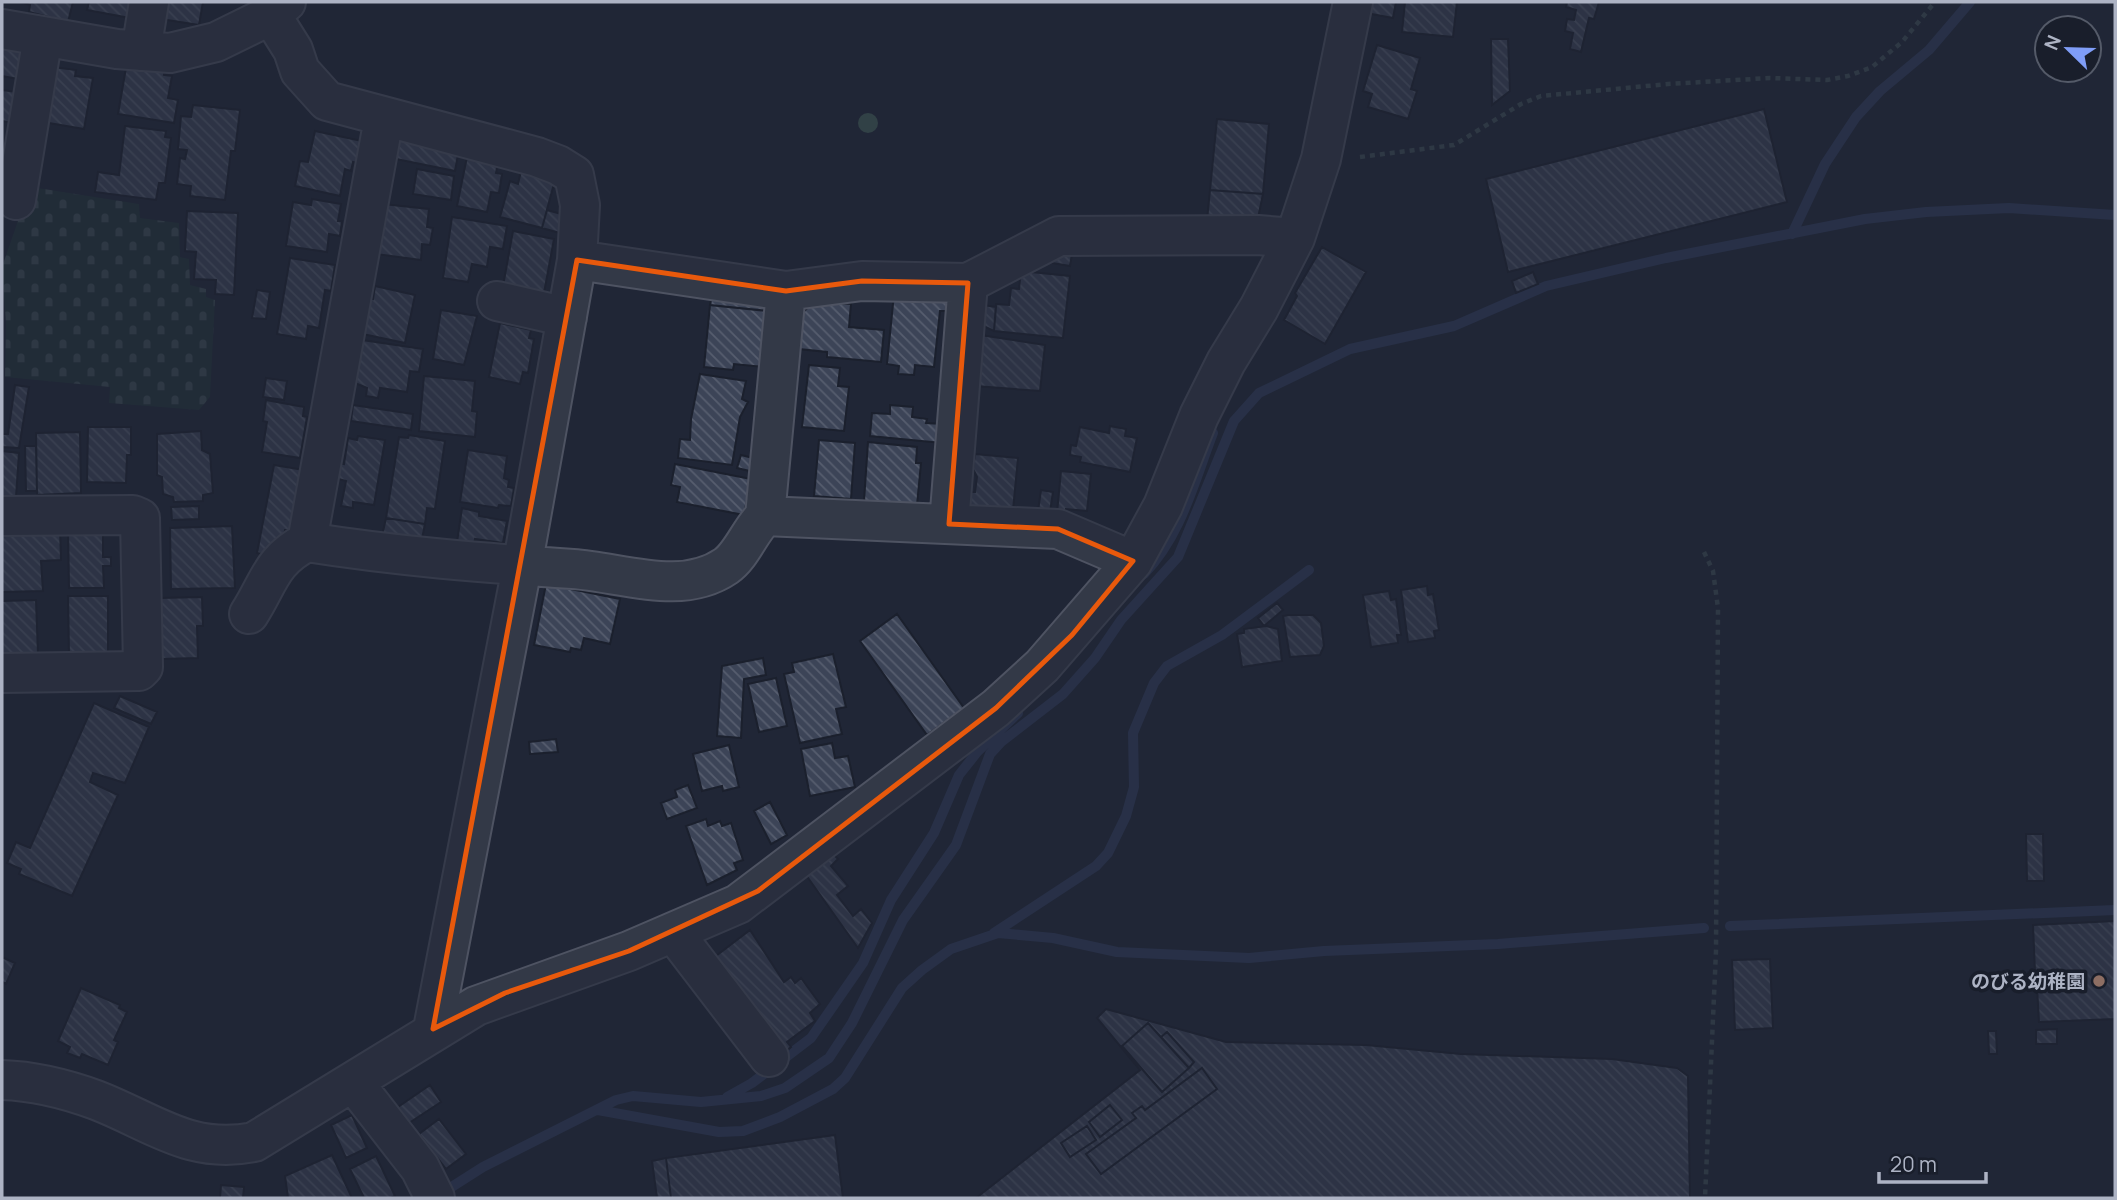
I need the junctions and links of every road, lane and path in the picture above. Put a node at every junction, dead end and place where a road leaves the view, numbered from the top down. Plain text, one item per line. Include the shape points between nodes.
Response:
1 (4, 2) edge
2 (149, 2) edge
3 (1353, 2) edge
4 (1936, 2) edge
5 (279, 9) edge
6 (2, 15) edge
7 (2, 29) edge
8 (43, 36) junction
9 (141, 51) junction
10 (384, 118) junction
11 (1321, 159) junction
12 (16, 200) dead end
13 (1295, 238) junction
14 (577, 260) junction
15 (968, 282) junction
16 (786, 290) junction
17 (497, 301) dead end
18 (567, 317) junction
19 (2, 516) edge
20 (765, 516) junction
21 (949, 524) junction
22 (307, 542) junction
23 (1704, 552) dead end
24 (1133, 561) junction
25 (523, 568) junction
26 (249, 614) dead end
27 (2, 673) edge
28 (674, 933) junction
29 (433, 1029) junction
30 (769, 1057) dead end
31 (2, 1080) edge
32 (354, 1083) junction
33 (435, 1198) edge
34 (1705, 1198) edge

1 - 6 street
2 - 9 street
3 - 11 street
4 - 11 path via 1872,67 1848,76 1668,84 1541,96 1454,145
5 - 9 street via 192,50
5 - 10 street via 300,71 327,101
7 - 8 street
8 - 9 street
8 - 12 street
10 - 14 street via 497,144 558,165 574,176 580,205
10 - 22 street
11 - 13 street
13 - 15 street via 1059,236
13 - 24 street via 1226,362 1163,506
14 - 16 street
14 - 18 street
15 - 16 street via 862,281
15 - 21 street
16 - 20 street
17 - 18 street
18 - 25 street
19 - 27 street via 140,518 144,667 139,671
20 - 21 street
20 - 25 street via 726,566 692,578 653,581 576,569
21 - 24 street via 1058,529
22 - 25 street
22 - 26 street via 283,556 272,569
23 - 34 path via 1713,571 1717,608 1716,951
24 - 28 street via 1057,651 996,708 758,891
25 - 29 street
28 - 29 street via 505,993
28 - 30 street
29 - 32 street
31 - 32 street via 52,1086 177,1136 228,1147 254,1142
32 - 33 street via 420,1168

